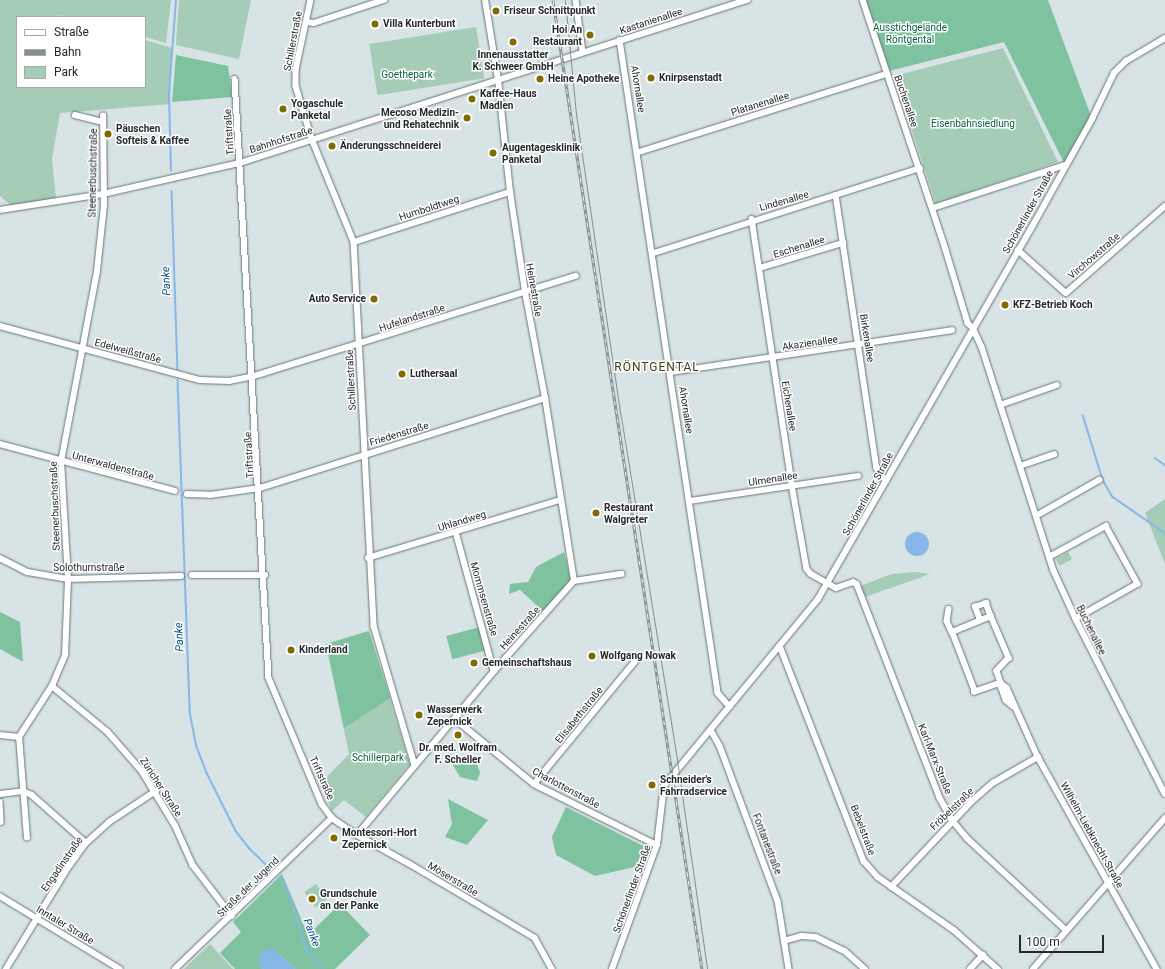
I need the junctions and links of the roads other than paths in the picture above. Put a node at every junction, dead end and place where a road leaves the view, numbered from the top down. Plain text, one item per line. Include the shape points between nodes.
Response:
1 (311, 0) edge
2 (384, 0) edge
3 (485, 0) edge
4 (576, 0) edge
5 (747, 0) edge
6 (863, 0) edge
7 (306, 22) junction
8 (1165, 38) edge
9 (620, 40) junction
10 (583, 52) junction
11 (887, 74) junction
12 (235, 78) dead end
13 (498, 80) junction
14 (75, 115) dead end
15 (312, 139) junction
16 (639, 152) junction
17 (240, 163) junction
18 (1065, 165) junction
19 (920, 168) junction
20 (510, 192) junction
21 (103, 194) junction
22 (836, 195) junction
23 (1165, 206) edge
24 (933, 208) junction
25 (0, 210) edge
26 (752, 219) junction
27 (354, 242) junction
28 (843, 243) junction
29 (1018, 250) junction
30 (654, 253) junction
31 (760, 268) junction
32 (576, 276) dead end
33 (525, 292) junction
34 (0, 326) edge
35 (973, 328) junction
36 (952, 330) dead end
37 (358, 344) junction
38 (860, 344) junction
39 (83, 348) junction
40 (772, 357) junction
41 (672, 372) junction
42 (254, 376) junction
43 (1057, 385) dead end
44 (545, 398) junction
45 (1000, 405) junction
46 (0, 444) edge
47 (364, 454) junction
48 (1054, 454) dead end
49 (61, 462) junction
50 (1020, 466) junction
51 (858, 476) dead end
52 (886, 480) junction
53 (1099, 480) dead end
54 (792, 485) junction
55 (260, 488) junction
56 (175, 491) dead end
57 (187, 494) dead end
58 (560, 500) junction
59 (690, 501) junction
60 (1036, 516) junction
61 (456, 532) junction
62 (1049, 557) junction
63 (0, 558) edge
64 (368, 558) junction
65 (621, 574) dead end
66 (192, 575) dead end
67 (265, 575) junction
68 (181, 576) dead end
69 (68, 579) junction
70 (574, 581) junction
71 (828, 584) junction
72 (949, 609) dead end
73 (990, 616) junction
74 (1076, 619) junction
75 (980, 620) junction
76 (952, 632) junction
77 (780, 646) junction
78 (638, 658) dead end
79 (494, 671) junction
80 (1001, 683) junction
81 (52, 686) junction
82 (730, 707) junction
83 (455, 719) junction
84 (711, 730) junction
85 (0, 735) edge
86 (19, 738) junction
87 (1038, 757) junction
88 (415, 765) junction
89 (534, 784) junction
90 (23, 791) junction
91 (156, 791) junction
92 (0, 794) edge
93 (1165, 794) edge
94 (0, 802) edge
95 (332, 818) junction
96 (1165, 818) edge
97 (952, 820) junction
98 (1, 822) dead end
99 (357, 836) junction
100 (27, 838) dead end
101 (86, 843) junction
102 (658, 845) junction
103 (1109, 884) junction
104 (891, 887) junction
105 (0, 896) edge
106 (232, 916) junction
107 (36, 918) junction
108 (1066, 930) junction
109 (784, 940) junction
110 (982, 954) junction
111 (6, 969) edge
112 (120, 969) edge
113 (176, 969) edge
114 (552, 969) edge
115 (612, 969) edge
116 (789, 969) edge
117 (865, 969) edge
118 (970, 969) edge
119 (998, 969) edge
120 (1033, 969) edge
121 (1157, 969) edge

1 - 7 street, Schillerstraße
2 - 7 street via 314,23
3 - 13 street, Heinestraße
4 - 10 street
5 - 9 street, Kastanienallee
6 - 11 street, Buchenallee
7 - 15 street, Schillerstraße via 295,82
8 - 18 street, Schönerlinder Straße via 1126,61 1114,73 1092,119
9 - 10 street, Kastanienallee
9 - 16 street, Ahornallee
10 - 13 street, Bahnhofstraße
11 - 16 street, Platanenallee
11 - 19 street, Buchenallee
12 - 17 street, Triftstraße
13 - 15 street, Bahnhofstraße
13 - 20 street, Heinestraße
14 - 21 street, Steenerbuschstraße via 103,119
15 - 17 street, Bahnhofstraße
15 - 27 street, Schillerstraße
16 - 30 street, Ahornallee
17 - 21 street, Bahnhofstraße
17 - 42 street, Triftstraße
18 - 24 street
18 - 29 street, Schönerlinder Straße
19 - 22 street, Lindenallee
19 - 24 street, Buchenallee
20 - 27 street, Humboldtweg
20 - 33 street, Heinestraße
21 - 25 street, Bahnhofstraße
21 - 39 street, Steenerbuschstraße via 97,271
22 - 26 street, Lindenallee
22 - 28 street, Birkenallee
23 - 29 street, Virchowstraße via 1066,293
24 - 35 street, Buchenallee via 968,323
26 - 30 street, Lindenallee
26 - 31 street, Eichenallee
27 - 37 street, Schillerstraße
28 - 31 street, Eschenallee
28 - 38 street, Birkenallee
29 - 35 street, Schönerlinder Straße
30 - 41 street, Ahornallee
31 - 40 street, Eichenallee
32 - 33 street, Hufelandstraße
33 - 37 street, Hufelandstraße
33 - 44 street, Heinestraße
34 - 39 street, Edelweißstraße
35 - 45 street, Buchenallee via 982,347
35 - 52 street, Schönerlinder Straße
36 - 38 street, Akazienallee
37 - 42 street, Hufelandstraße
37 - 47 street, Schillerstraße
38 - 40 street, Akazienallee
38 - 52 street, Birkenallee via 877,468
39 - 42 street, Edelweißstraße via 200,380 229,381
39 - 49 street, Steenerbuschstraße
40 - 41 street, Akazienallee
40 - 54 street, Eichenallee
41 - 59 street, Ahornallee
42 - 55 street, Triftstraße
43 - 45 street
44 - 47 street, Friedenstraße
44 - 58 street, Heinestraße
45 - 50 street, Buchenallee
46 - 49 street, Unterwaldenstraße
47 - 55 street, Friedenstraße
47 - 64 street, Schillerstraße
48 - 50 street
49 - 56 street, Unterwaldenstraße
49 - 69 street, Steenerbuschstraße
50 - 60 street, Buchenallee
51 - 54 street, Ulmenallee
52 - 71 street, Schönerlinder Straße
53 - 60 street
54 - 59 street, Ulmenallee
54 - 71 street, Eichenallee via 807,569
55 - 57 street via 210,495
55 - 67 street, Triftstraße
58 - 61 street, Uhlandweg
58 - 70 street, Heinestraße
59 - 82 street, Ahornallee via 718,693
60 - 62 street, Buchenallee
61 - 64 street, Uhlandweg
61 - 79 street, Mommsenstraße
62 - 74 street, Buchenallee
62 - 74 street via 1106,526 1138,584
63 - 69 street, Solothurnstraße via 28,572
64 - 88 street, Schillerstraße via 374,626
65 - 70 street
66 - 67 street
67 - 95 street, Triftstraße via 269,678 322,804
68 - 69 street, Solothurnstraße
69 - 81 street, Steenerbuschstraße via 65,654
70 - 79 street, Heinestraße
71 - 77 street, Schönerlinder Straße
71 - 97 street, Karl-Marx-Straße via 836,588 853,582 857,584 940,798
72 - 76 street via 946,621
73 - 75 street
73 - 75 street, Wilhelm-Liebknecht-Straße via 986,603 976,607
73 - 80 street, Wilhelm-Liebknecht-Straße via 1009,658 997,669
74 - 93 street, Buchenallee
75 - 76 street
76 - 80 street via 975,692
77 - 82 street, Schönerlinder Straße
77 - 104 street, Bebelstraße via 864,861
78 - 89 street, Elisabethstraße
79 - 83 street, Heinestraße
80 - 87 street, Wilhelm-Liebknecht-Straße via 1006,700 1015,708
81 - 86 street, Steenerbuschstraße
81 - 91 street, Züricher Straße via 108,732
82 - 84 street, Schönerlinder Straße
83 - 88 street, Heinestraße
83 - 89 street, Charlottenstraße
84 - 102 street, Schönerlinder Straße via 664,786
84 - 109 street, Fontanestraße via 720,746 774,888
85 - 86 street
86 - 90 street
87 - 97 street, Fröbelstraße via 993,783
87 - 103 street, Wilhelm-Liebknecht-Straße
88 - 99 street, Heinestraße
89 - 102 street, Charlottenstraße via 653,845
90 - 92 street
90 - 100 street
90 - 101 street via 40,801
91 - 101 street, Engadinstraße via 120,814
91 - 106 street, Züricher Straße via 193,864
94 - 98 street
95 - 99 street, Möserstraße
95 - 106 street, Straße der Jugend
96 - 103 street
97 - 104 street, Fröbelstraße
97 - 108 street, Karl-Marx-Straße via 967,838
99 - 114 street, Möserstraße via 410,864 535,938
101 - 107 street, Engadinstraße
102 - 115 street, Schönerlinder Straße
103 - 108 street
103 - 121 street, Wilhelm-Liebknecht-Straße
104 - 110 street, Bebelstraße via 954,930
105 - 107 street, Inntaler Straße
106 - 113 street, Straße der Jugend
107 - 111 street, Engadinstraße
107 - 112 street, Inntaler Straße
108 - 120 street
109 - 116 street, Fontanestraße
109 - 117 street via 801,936 816,937 845,951
110 - 118 street
110 - 119 street, Bebelstraße

